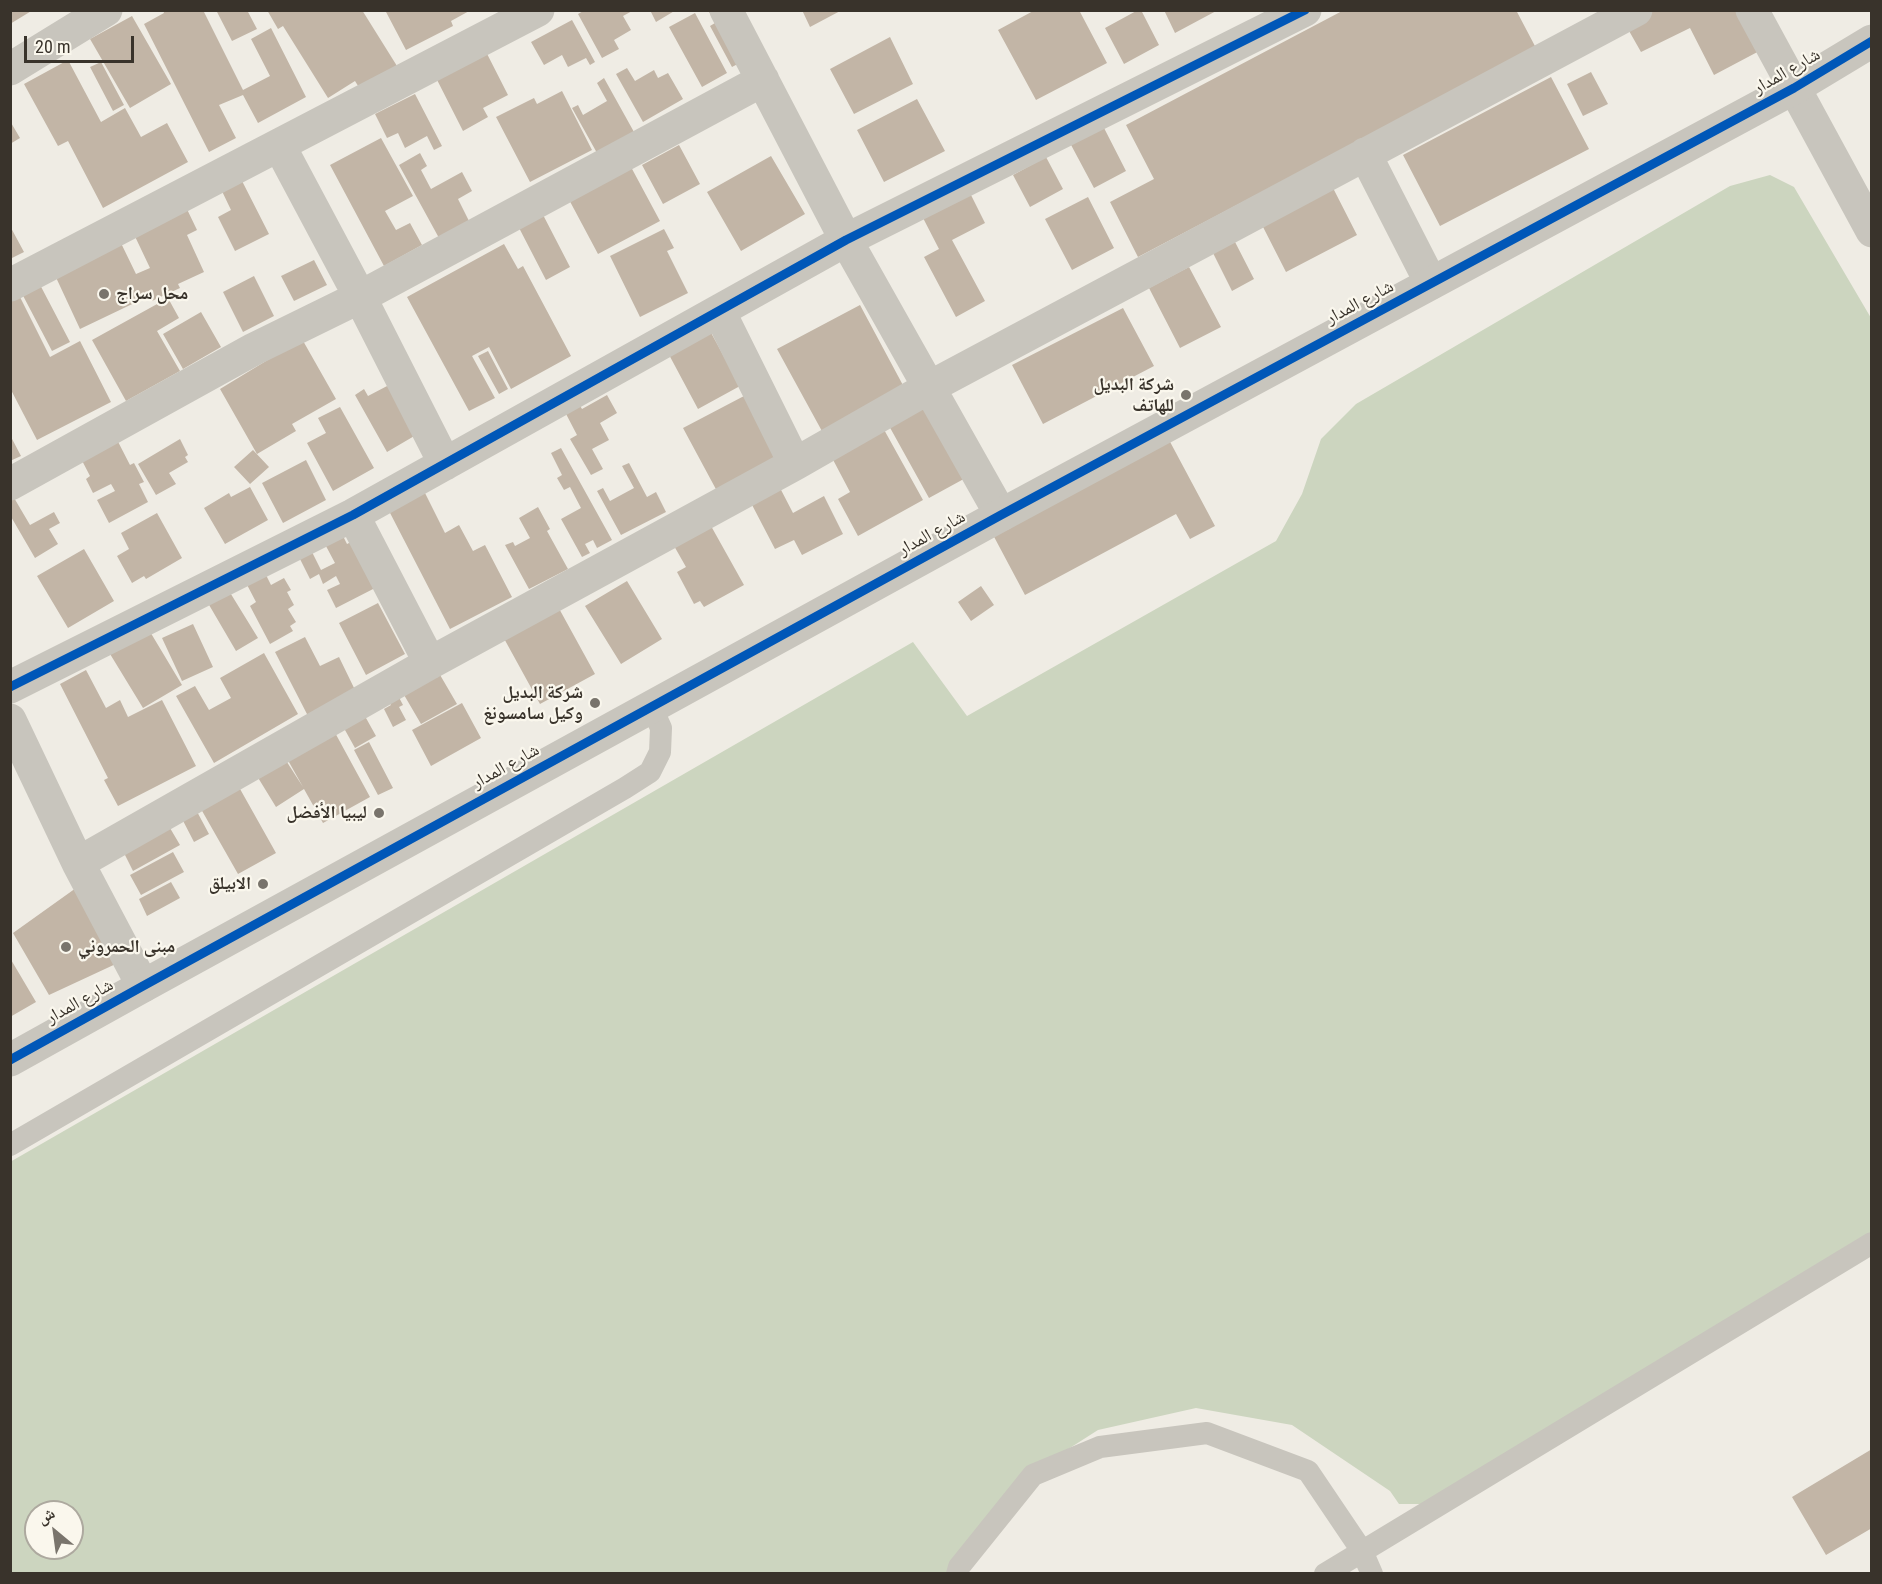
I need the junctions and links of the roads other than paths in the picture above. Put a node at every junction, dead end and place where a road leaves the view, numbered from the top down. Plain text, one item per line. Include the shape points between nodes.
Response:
1 (106, 10) edge
2 (538, 10) edge
3 (726, 10) edge
4 (1305, 10) edge
5 (1636, 10) edge
6 (1752, 10) edge
7 (73, 19) edge
8 (1872, 41) edge
9 (10, 69) edge
10 (763, 80) junction
11 (1794, 88) junction
12 (279, 145) junction
13 (1365, 154) junction
14 (1872, 231) edge
15 (846, 240) junction
16 (1431, 283) junction
17 (10, 285) edge
18 (360, 297) junction
19 (719, 311) junction
20 (928, 388) junction
21 (445, 464) junction
22 (795, 464) junction
23 (10, 484) edge
24 (353, 515) junction
25 (1001, 515) junction
26 (430, 663) junction
27 (10, 687) edge
28 (651, 706) junction
29 (10, 720) edge
30 (78, 863) junction
31 (143, 986) junction
32 (10, 1060) edge
33 (10, 1145) edge
34 (1872, 1243) edge
35 (1362, 1551) junction
36 (957, 1574) edge
37 (1325, 1574) edge
38 (1372, 1574) edge

1 - 7 street
2 - 12 street
3 - 10 street
4 - 15 street
5 - 13 street
6 - 11 street
7 - 9 street
8 - 11 street, شارع المدار
10 - 15 street
10 - 18 street
11 - 14 street
11 - 16 street, شارع المدار
12 - 17 street
12 - 18 street
13 - 16 street
13 - 20 street
15 - 19 street
15 - 20 street
16 - 25 street, شارع المدار
18 - 21 street
18 - 23 street via 254,349
19 - 21 street
19 - 22 street
20 - 22 street
20 - 25 street
21 - 24 street
22 - 26 street
24 - 26 street
24 - 27 street
25 - 28 street, شارع المدار
26 - 30 street
28 - 31 street, شارع المدار
28 - 33 lane via 661,728 660,752 650,772
29 - 30 street
30 - 31 street
31 - 32 street, شارع المدار
34 - 35 lane
35 - 36 lane via 1308,1471 1207,1432 1100,1448 1033,1475
35 - 37 lane
35 - 38 lane

